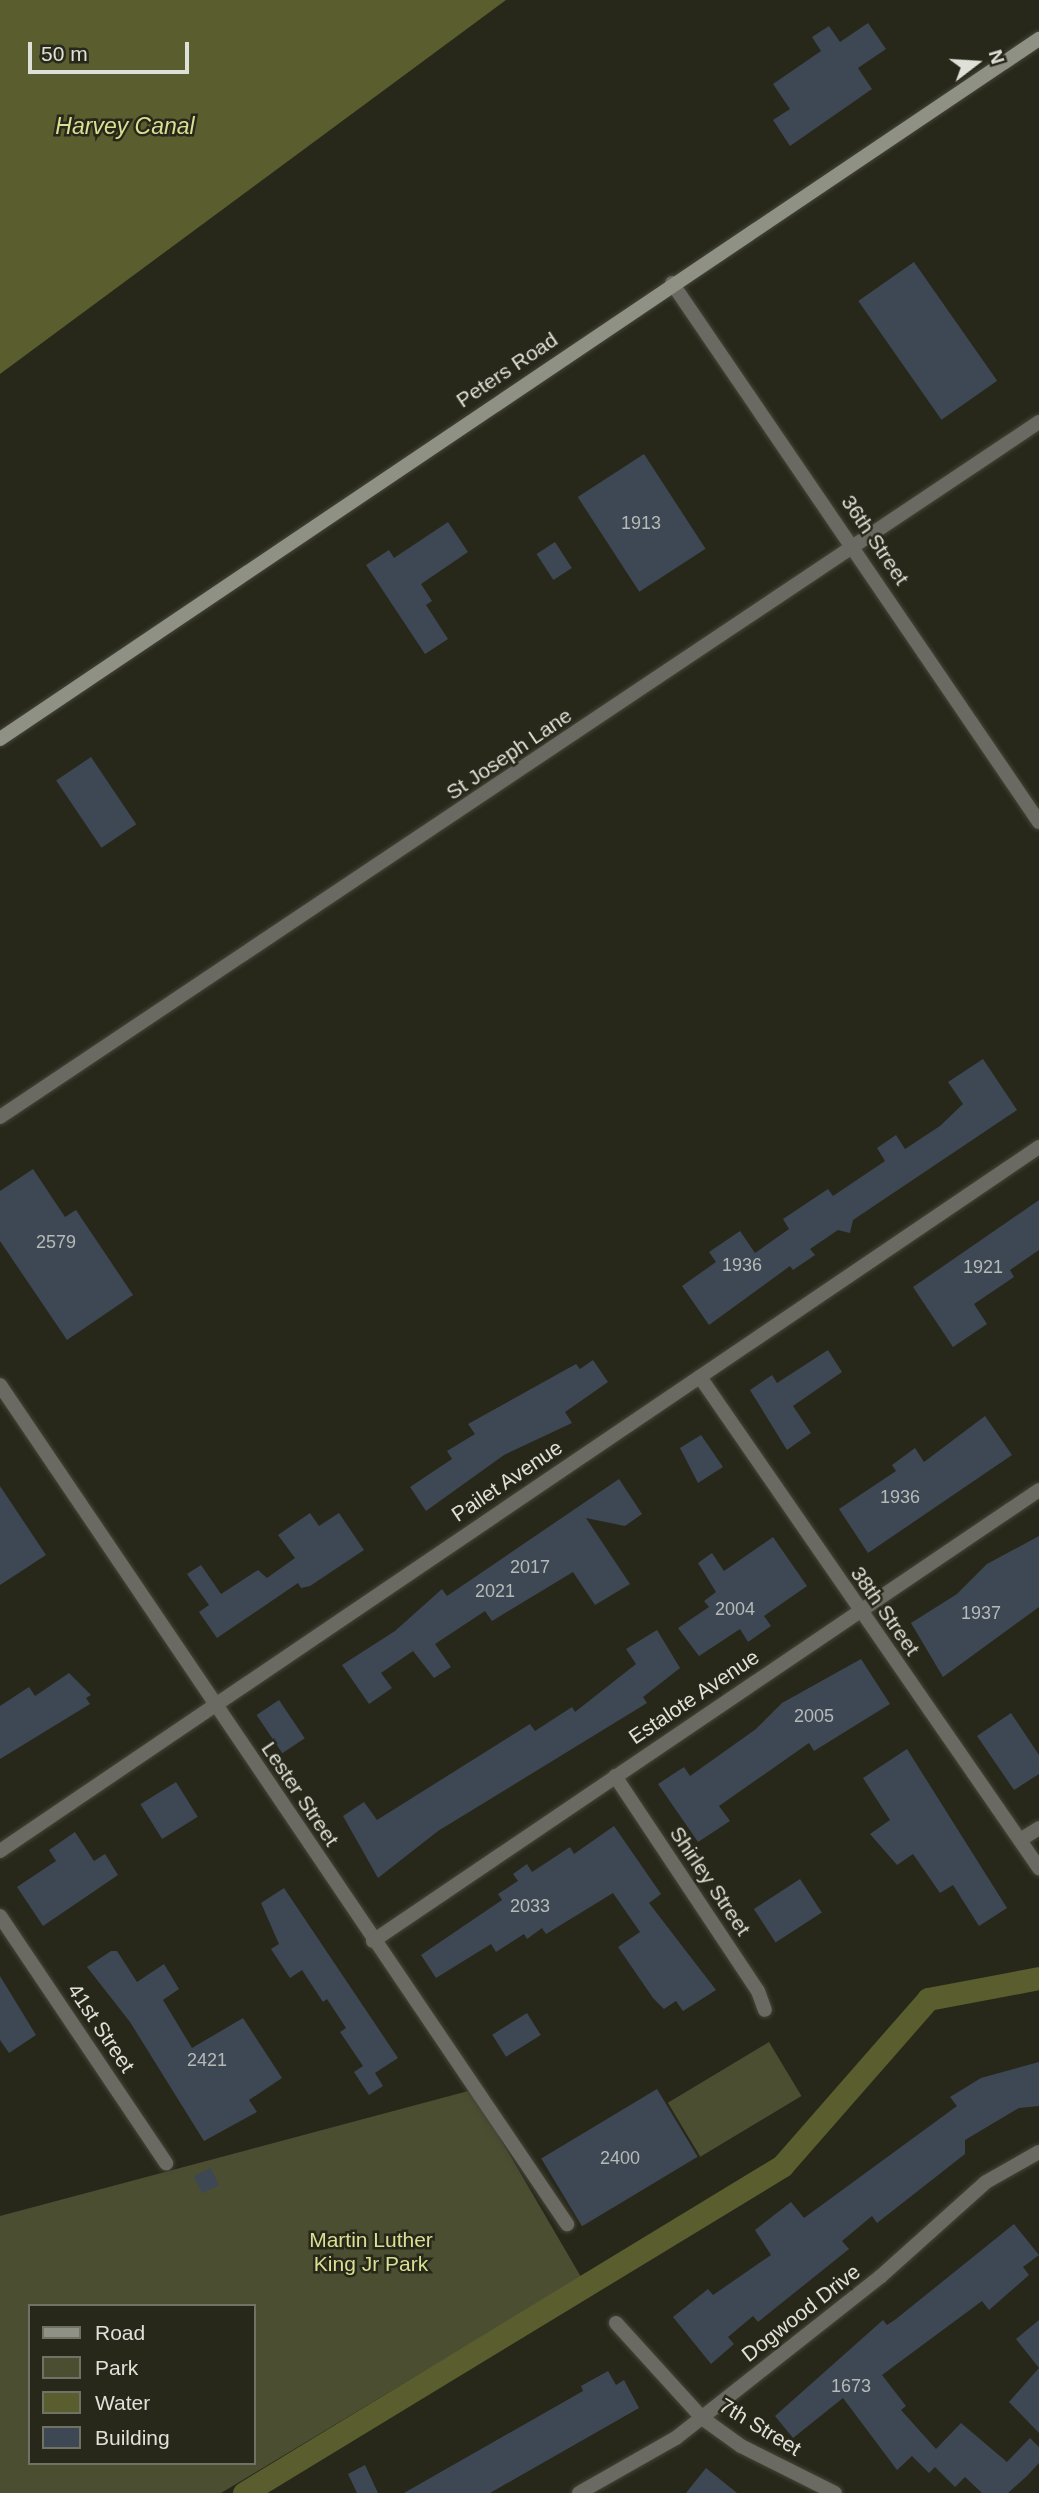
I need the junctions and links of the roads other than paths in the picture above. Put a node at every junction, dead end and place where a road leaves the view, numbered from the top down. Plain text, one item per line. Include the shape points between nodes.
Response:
1 (1039, 39) edge
2 (672, 283) junction
3 (1039, 422) edge
4 (853, 544) junction
5 (0, 739) edge
6 (1039, 822) edge
7 (0, 1117) edge
8 (1039, 1147) edge
9 (700, 1377) junction
10 (0, 1385) edge
11 (1039, 1490) edge
12 (859, 1611) junction
13 (214, 1704) junction
14 (615, 1776) junction
15 (1039, 1828) edge
16 (1020, 1840) junction
17 (0, 1851) edge
18 (1039, 1868) edge
19 (0, 1916) edge
20 (373, 1941) junction
21 (765, 2010) dead end
22 (1039, 2152) edge
23 (166, 2163) dead end
24 (567, 2224) dead end
25 (616, 2323) dead end
26 (702, 2418) junction
27 (579, 2493) edge
28 (835, 2493) edge

1 - 2 main road, Peters Road
2 - 4 street, 36th Street
2 - 5 main road, Peters Road
3 - 4 street, St Joseph Lane
4 - 6 street, 36th Street
4 - 7 street, St Joseph Lane
8 - 9 street, Pailet Avenue
9 - 12 street, 38th Street
9 - 13 street, Pailet Avenue
10 - 13 street, Lester Street
11 - 12 street, Estalote Avenue
12 - 14 street, Estalote Avenue
12 - 16 street, 38th Street
13 - 17 street, Pailet Avenue
13 - 20 street, Lester Street
14 - 20 street, Estalote Avenue
14 - 21 street, Shirley Street via 758,1991
15 - 16 street
16 - 18 street, 38th Street
19 - 23 street, 41st Street
20 - 24 street, Lester Street
22 - 26 street, Dogwood Drive via 986,2182 880,2277
25 - 26 street, 7th Street
26 - 27 street, Dogwood Drive
26 - 28 street, 7th Street via 741,2446

